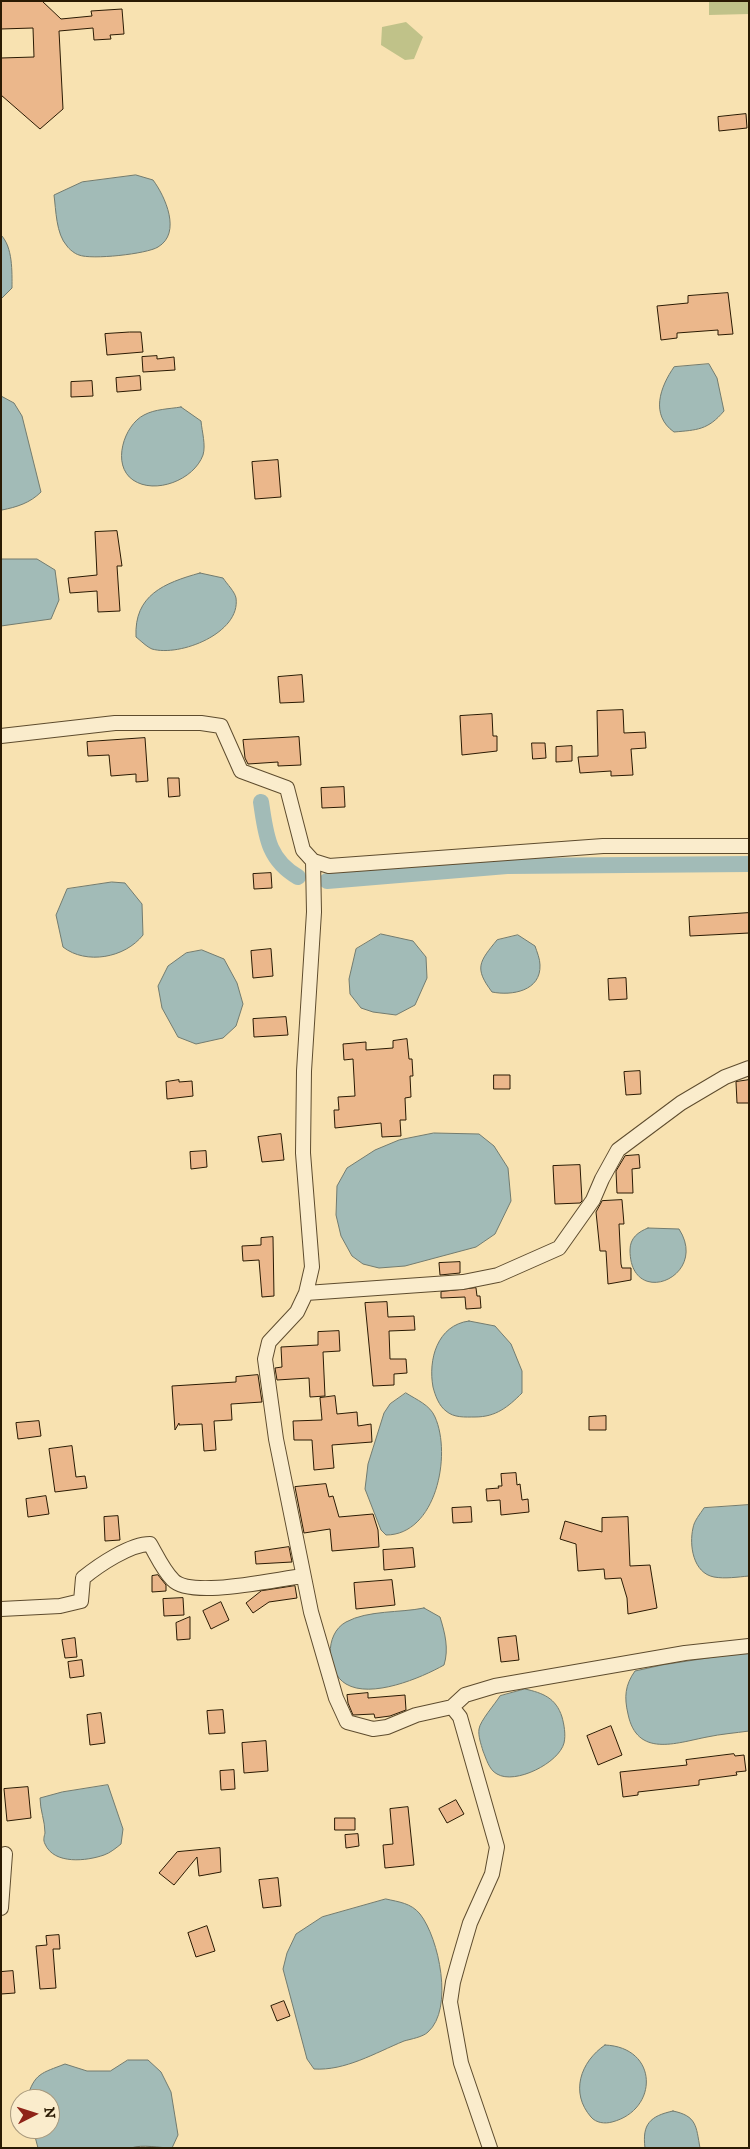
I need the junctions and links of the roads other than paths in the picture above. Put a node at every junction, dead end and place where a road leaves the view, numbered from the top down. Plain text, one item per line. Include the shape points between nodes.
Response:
1 (1, 736) edge
2 (749, 846) edge
3 (313, 861) junction
4 (749, 1068) edge
5 (306, 1293) junction
6 (303, 1576) junction
7 (1, 1609) edge
8 (749, 1646) edge
9 (452, 1707) junction
10 (5, 1854) dead end
11 (1, 1908) edge
12 (490, 2148) edge

1 - 3 street via 115,723 221,726 242,771 287,788 303,850
2 - 3 street via 603,846 328,866
3 - 5 street via 312,966 304,1071 303,1153 312,1267
4 - 5 street via 725,1077 680,1103 618,1150 593,1200 559,1248 498,1275 462,1282
5 - 6 street via 296,1312 269,1342 265,1359 276,1439
6 - 7 street via 208,1590 192,1588 174,1582 150,1544 139,1544 83,1578 82,1601 60,1606
6 - 9 street via 324,1660 347,1722 372,1729 387,1728 416,1715
8 - 9 street via 685,1652 495,1686 465,1695
9 - 12 street via 460,1717 498,1847 492,1874 470,1923 450,2002 462,2064
10 - 11 street

